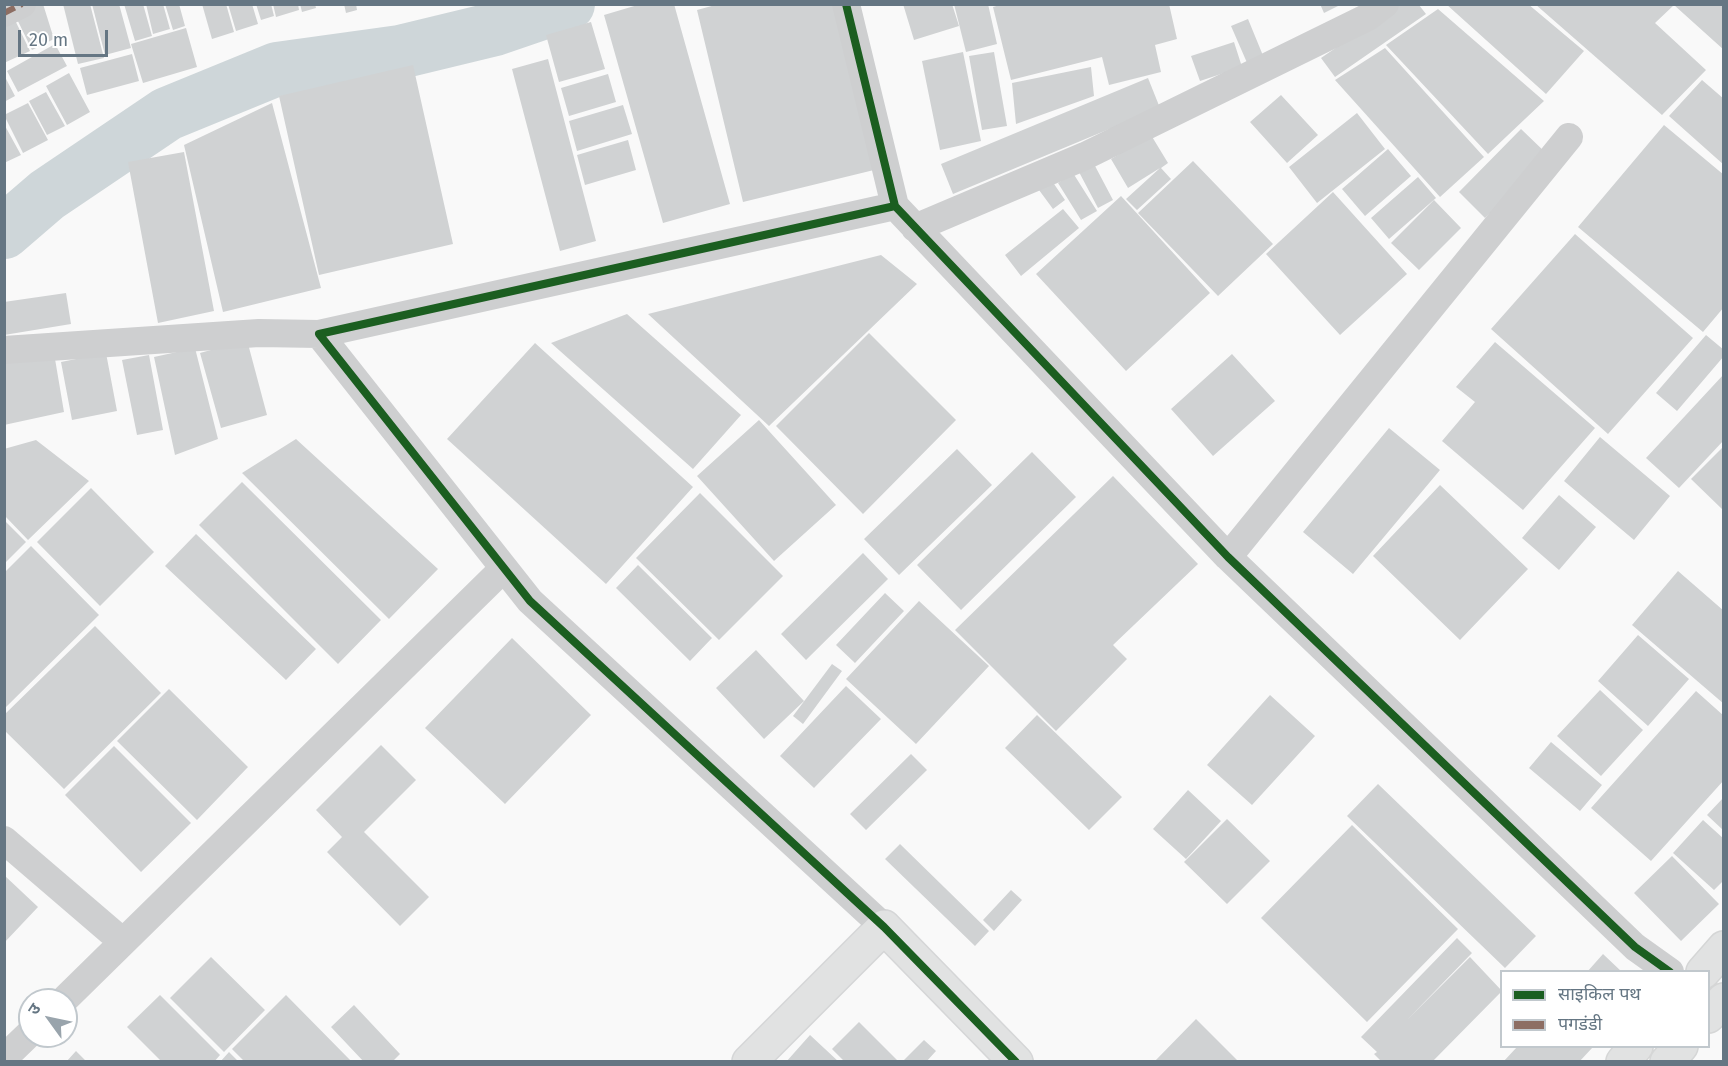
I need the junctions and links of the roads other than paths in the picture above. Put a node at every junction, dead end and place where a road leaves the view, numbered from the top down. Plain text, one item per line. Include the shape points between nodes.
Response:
1 (22, 4) edge
2 (846, 4) edge
3 (1385, 4) edge
4 (4, 13) edge
5 (1569, 137) dead end
6 (895, 206) junction
7 (915, 228) junction
8 (319, 334) junction
9 (4, 350) edge
10 (1228, 557) junction
11 (503, 569) junction
12 (4, 840) edge
13 (884, 927) junction
14 (123, 942) junction
15 (1724, 948) edge
16 (1667, 970) edge
17 (1705, 970) edge
18 (76, 988) edge
19 (18, 1045) edge
20 (1635, 1048) edge
21 (1680, 1048) edge
22 (4, 1058) edge
23 (749, 1062) edge
24 (1016, 1062) edge
25 (1623, 1062) edge
26 (1667, 1062) edge

1 - 4 street
2 - 6 street
3 - 7 street via 1368,17 1085,156
5 - 10 street
6 - 7 street
6 - 8 street
7 - 10 street
8 - 9 street via 259,333
8 - 11 street
10 - 16 street via 1635,947
11 - 13 street via 530,602
11 - 14 street
12 - 14 street
13 - 23 main road
13 - 24 main road
14 - 18 street
15 - 17 main road
19 - 22 street
20 - 25 main road
21 - 26 main road

